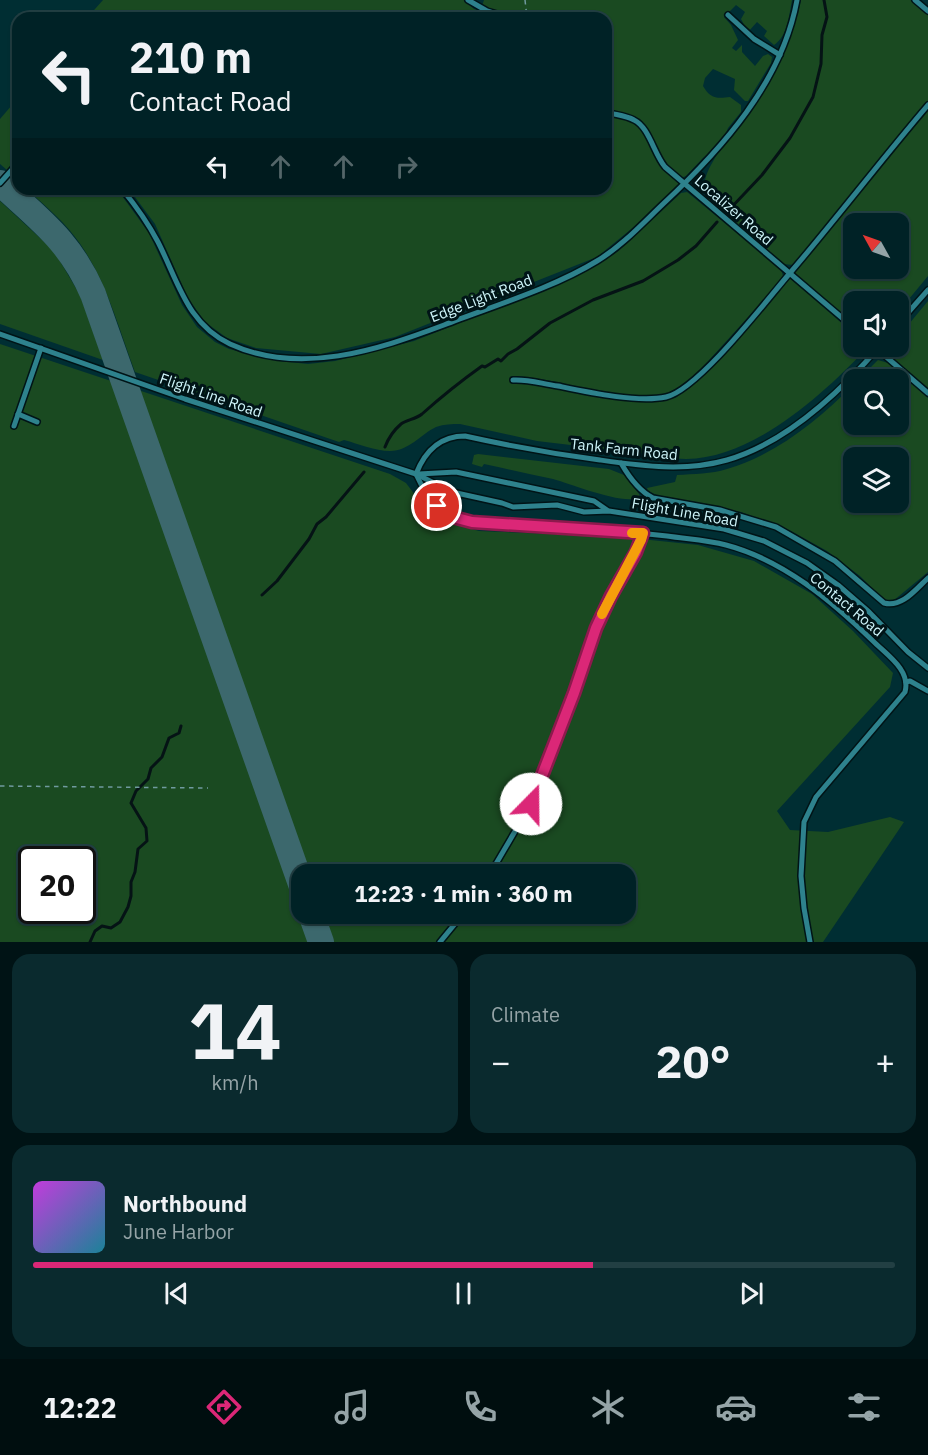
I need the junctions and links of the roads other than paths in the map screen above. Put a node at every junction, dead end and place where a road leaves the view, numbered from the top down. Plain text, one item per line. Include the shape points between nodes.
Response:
1 (468, 0) edge
2 (797, 0) edge
3 (915, 0) edge
4 (928, 11) edge
5 (490, 12) edge
6 (728, 15) dead end
7 (780, 55) junction
8 (928, 105) edge
9 (612, 114) edge
10 (12, 170) edge
11 (0, 183) edge
12 (686, 184) junction
13 (126, 195) edge
14 (790, 273) junction
15 (928, 290) edge
16 (909, 312) edge
17 (843, 319) edge
18 (0, 334) edge
19 (41, 348) junction
20 (869, 357) edge
21 (889, 357) edge
22 (513, 380) dead end
23 (928, 393) edge
24 (18, 414) junction
25 (37, 422) dead end
26 (14, 426) dead end
27 (621, 463) junction
28 (416, 474) junction
29 (609, 511) junction
30 (643, 533) junction
31 (928, 578) edge
32 (928, 668) edge
33 (906, 682) junction
34 (928, 691) edge
35 (496, 864) edge
36 (455, 924) edge
37 (440, 942) edge
38 (810, 942) edge

1 - 5 lane
2 - 7 lane, Edge Light Road
3 - 4 lane
6 - 7 lane via 754,39
7 - 12 lane, Edge Light Road via 743,117
8 - 14 lane
9 - 12 lane, Localizer Road via 640,123 658,158
10 - 11 lane
12 - 13 lane, Edge Light Road via 619,246 582,270 416,335 330,358 298,359 242,348 201,324 188,308 153,231
12 - 14 lane, Localizer Road
14 - 17 lane, Localizer Road
14 - 22 lane via 708,366 674,395 622,396
15 - 16 lane
18 - 19 lane, Flight Line Road
19 - 24 lane
19 - 28 lane, Flight Line Road
20 - 27 lane, Tank Farm Road via 819,406 752,451 700,466
21 - 23 lane
24 - 25 lane
24 - 26 lane
27 - 28 lane, Tank Farm Road via 457,436 434,446
27 - 31 lane via 635,483 653,498 720,510 792,535 835,561 884,603 901,602
28 - 29 lane, Flight Line Road via 456,472 594,501
28 - 29 lane, Flight Line Road via 452,492 513,507 557,505 584,512
28 - 30 lane, Contact Road via 437,506 461,520
29 - 32 lane, Flight Line Road via 724,529 786,551 849,594
30 - 33 lane, Contact Road via 727,546 788,573 824,597 863,631 901,668
30 - 35 lane via 596,628 531,804
33 - 34 lane
33 - 38 lane via 905,692 816,797 804,822 801,876
36 - 37 lane

